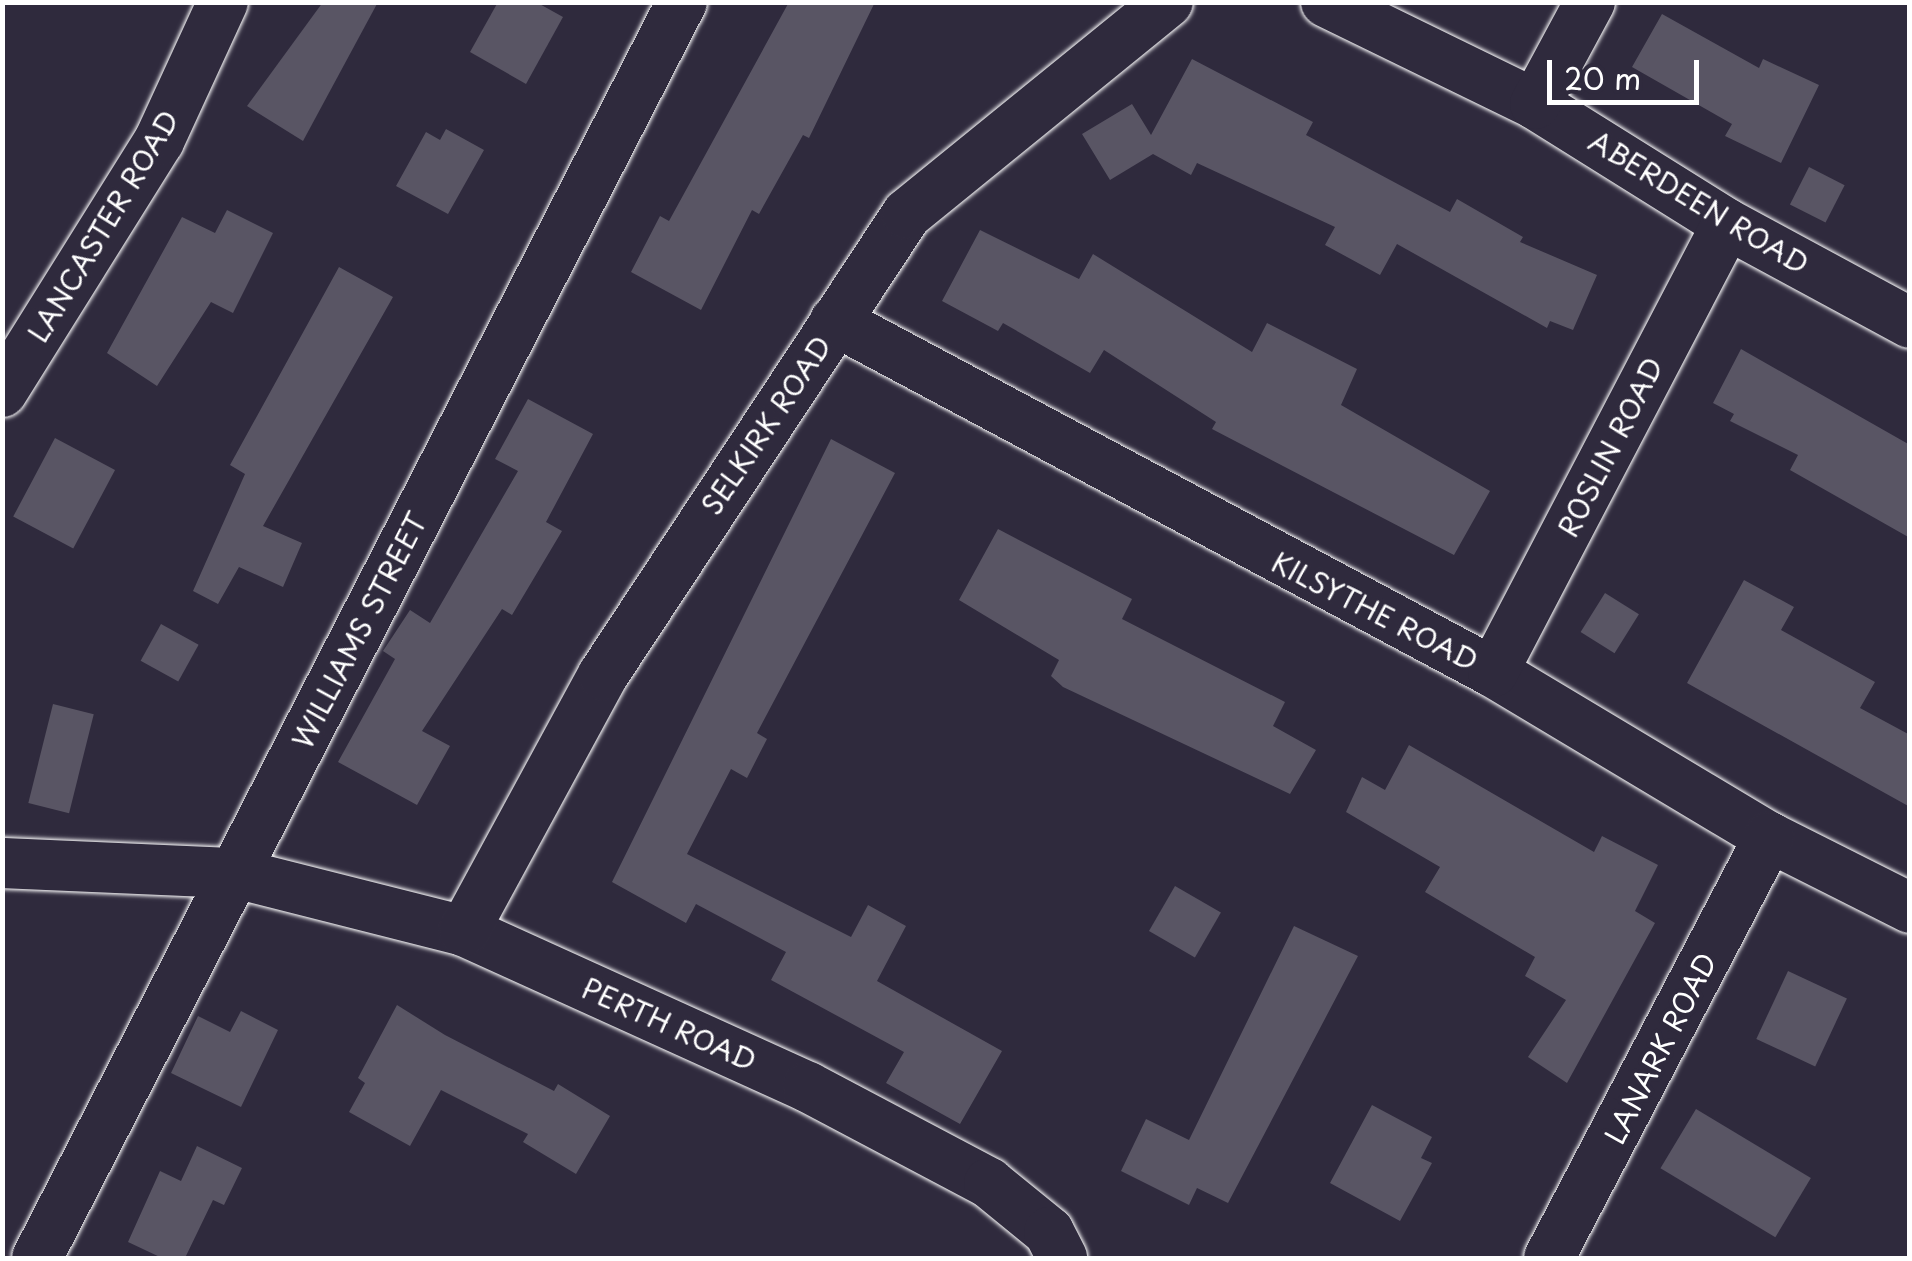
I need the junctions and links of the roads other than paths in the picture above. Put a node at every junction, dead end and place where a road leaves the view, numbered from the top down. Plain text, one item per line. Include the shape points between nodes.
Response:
1 (223, 2) edge
2 (682, 2) edge
3 (1168, 2) edge
4 (1326, 2) edge
5 (1590, 2) edge
6 (1535, 104) junction
7 (1727, 224) junction
8 (836, 322) junction
9 (1910, 323) edge
10 (2, 392) edge
11 (1493, 672) junction
12 (1769, 837) junction
13 (2, 864) edge
14 (235, 873) junction
15 (1910, 908) edge
16 (464, 931) junction
17 (1062, 1257) edge
18 (37, 1258) edge
19 (1549, 1258) edge

1 - 10 street, LANCASTER ROAD via 159,142
2 - 14 street, WILLIAMS STREET
3 - 8 street, SELKIRK ROAD via 907,214
4 - 6 street, ABERDEEN ROAD
5 - 6 street
6 - 7 street, ABERDEEN ROAD
7 - 9 street, ABERDEEN ROAD
7 - 11 street, ROSLIN ROAD
8 - 11 street, KILSYTHE ROAD
8 - 16 street, SELKIRK ROAD via 603,675
11 - 12 street, KILSYTHE ROAD
12 - 15 street, KILSYTHE ROAD
12 - 19 street, LANARK ROAD
13 - 14 street, PERTH ROAD
14 - 16 street, PERTH ROAD
14 - 18 street, WILLIAMS STREET
16 - 17 street, PERTH ROAD via 808,1087 989,1183 1049,1232

